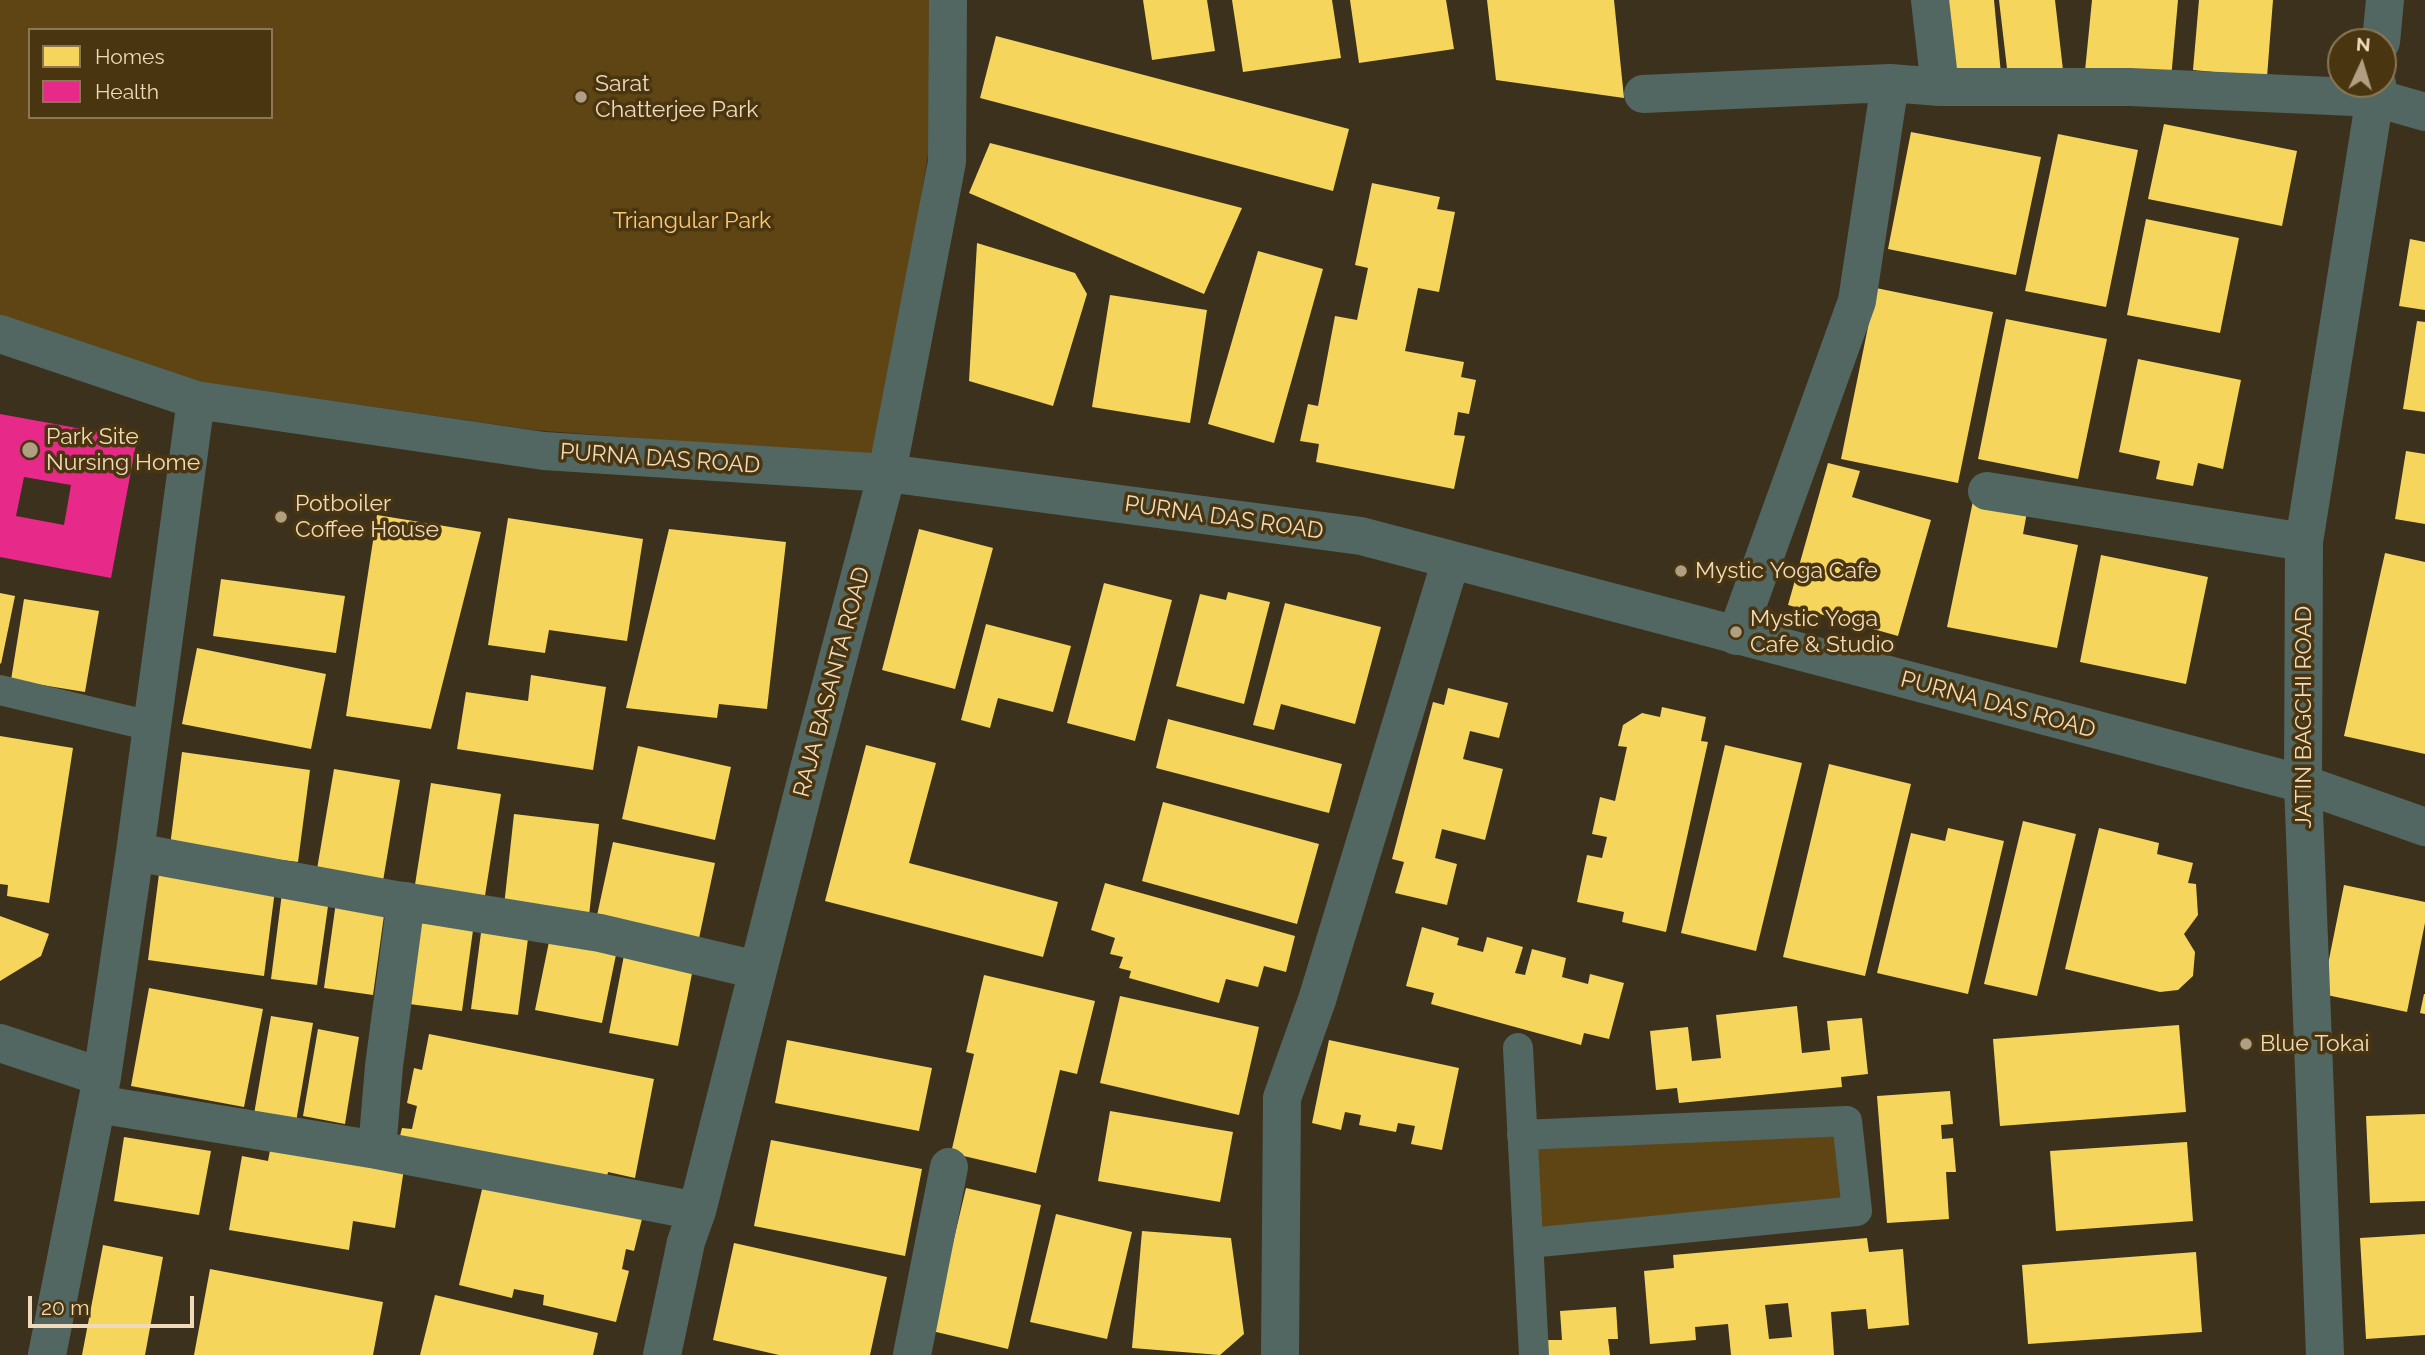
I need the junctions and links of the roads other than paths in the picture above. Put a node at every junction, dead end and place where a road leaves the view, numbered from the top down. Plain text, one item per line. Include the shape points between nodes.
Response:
1 (947, 0) edge
2 (1930, 0) edge
3 (2385, 0) edge
4 (2382, 28) edge
5 (1890, 83) junction
6 (1940, 87) junction
7 (2327, 90) edge
8 (1643, 94) dead end
9 (2375, 98) edge
10 (2392, 98) edge
11 (2425, 112) edge
12 (0, 334) edge
13 (196, 400) junction
14 (887, 473) junction
15 (1987, 491) dead end
16 (2304, 542) junction
17 (1451, 560) junction
18 (1736, 636) junction
19 (0, 690) edge
20 (150, 726) junction
21 (2303, 785) junction
22 (2425, 827) edge
23 (135, 852) junction
24 (406, 901) junction
25 (757, 970) junction
26 (0, 1043) edge
27 (1518, 1048) dead end
28 (99, 1091) junction
29 (1522, 1135) junction
30 (377, 1150) junction
31 (949, 1167) dead end
32 (697, 1211) junction
33 (1529, 1243) junction
34 (47, 1355) edge
35 (662, 1355) edge
36 (912, 1355) edge
37 (1280, 1355) edge
38 (1534, 1355) edge
39 (2325, 1355) edge

1 - 14 street, RAJA BASANTA ROAD via 947,162
2 - 6 street
3 - 4 street
5 - 6 street
5 - 8 street
5 - 18 street via 1857,301
6 - 7 street
9 - 16 street, JATIN BAGCHI ROAD
10 - 11 street
12 - 13 street, PURNA DAS ROAD
13 - 14 street, PURNA DAS ROAD via 544,451
13 - 20 street
14 - 17 street, PURNA DAS ROAD via 1361,536
14 - 25 street, RAJA BASANTA ROAD
15 - 16 street
16 - 21 street, JATIN BAGCHI ROAD
17 - 18 street, PURNA DAS ROAD
17 - 37 street via 1317,1000 1282,1098
18 - 21 street, PURNA DAS ROAD
19 - 20 lane
20 - 23 street
21 - 22 street, PURNA DAS ROAD
21 - 39 street, JATIN BAGCHI ROAD
23 - 24 street
23 - 28 street
24 - 25 street via 600,933
24 - 30 street
25 - 32 street, RAJA BASANTA ROAD
26 - 28 street
27 - 29 lane
28 - 30 street
28 - 34 street
29 - 33 lane
29 - 33 lane via 1847,1121 1857,1211
30 - 32 street
31 - 36 street
32 - 35 street, RAJA BASANTA ROAD
33 - 38 lane

